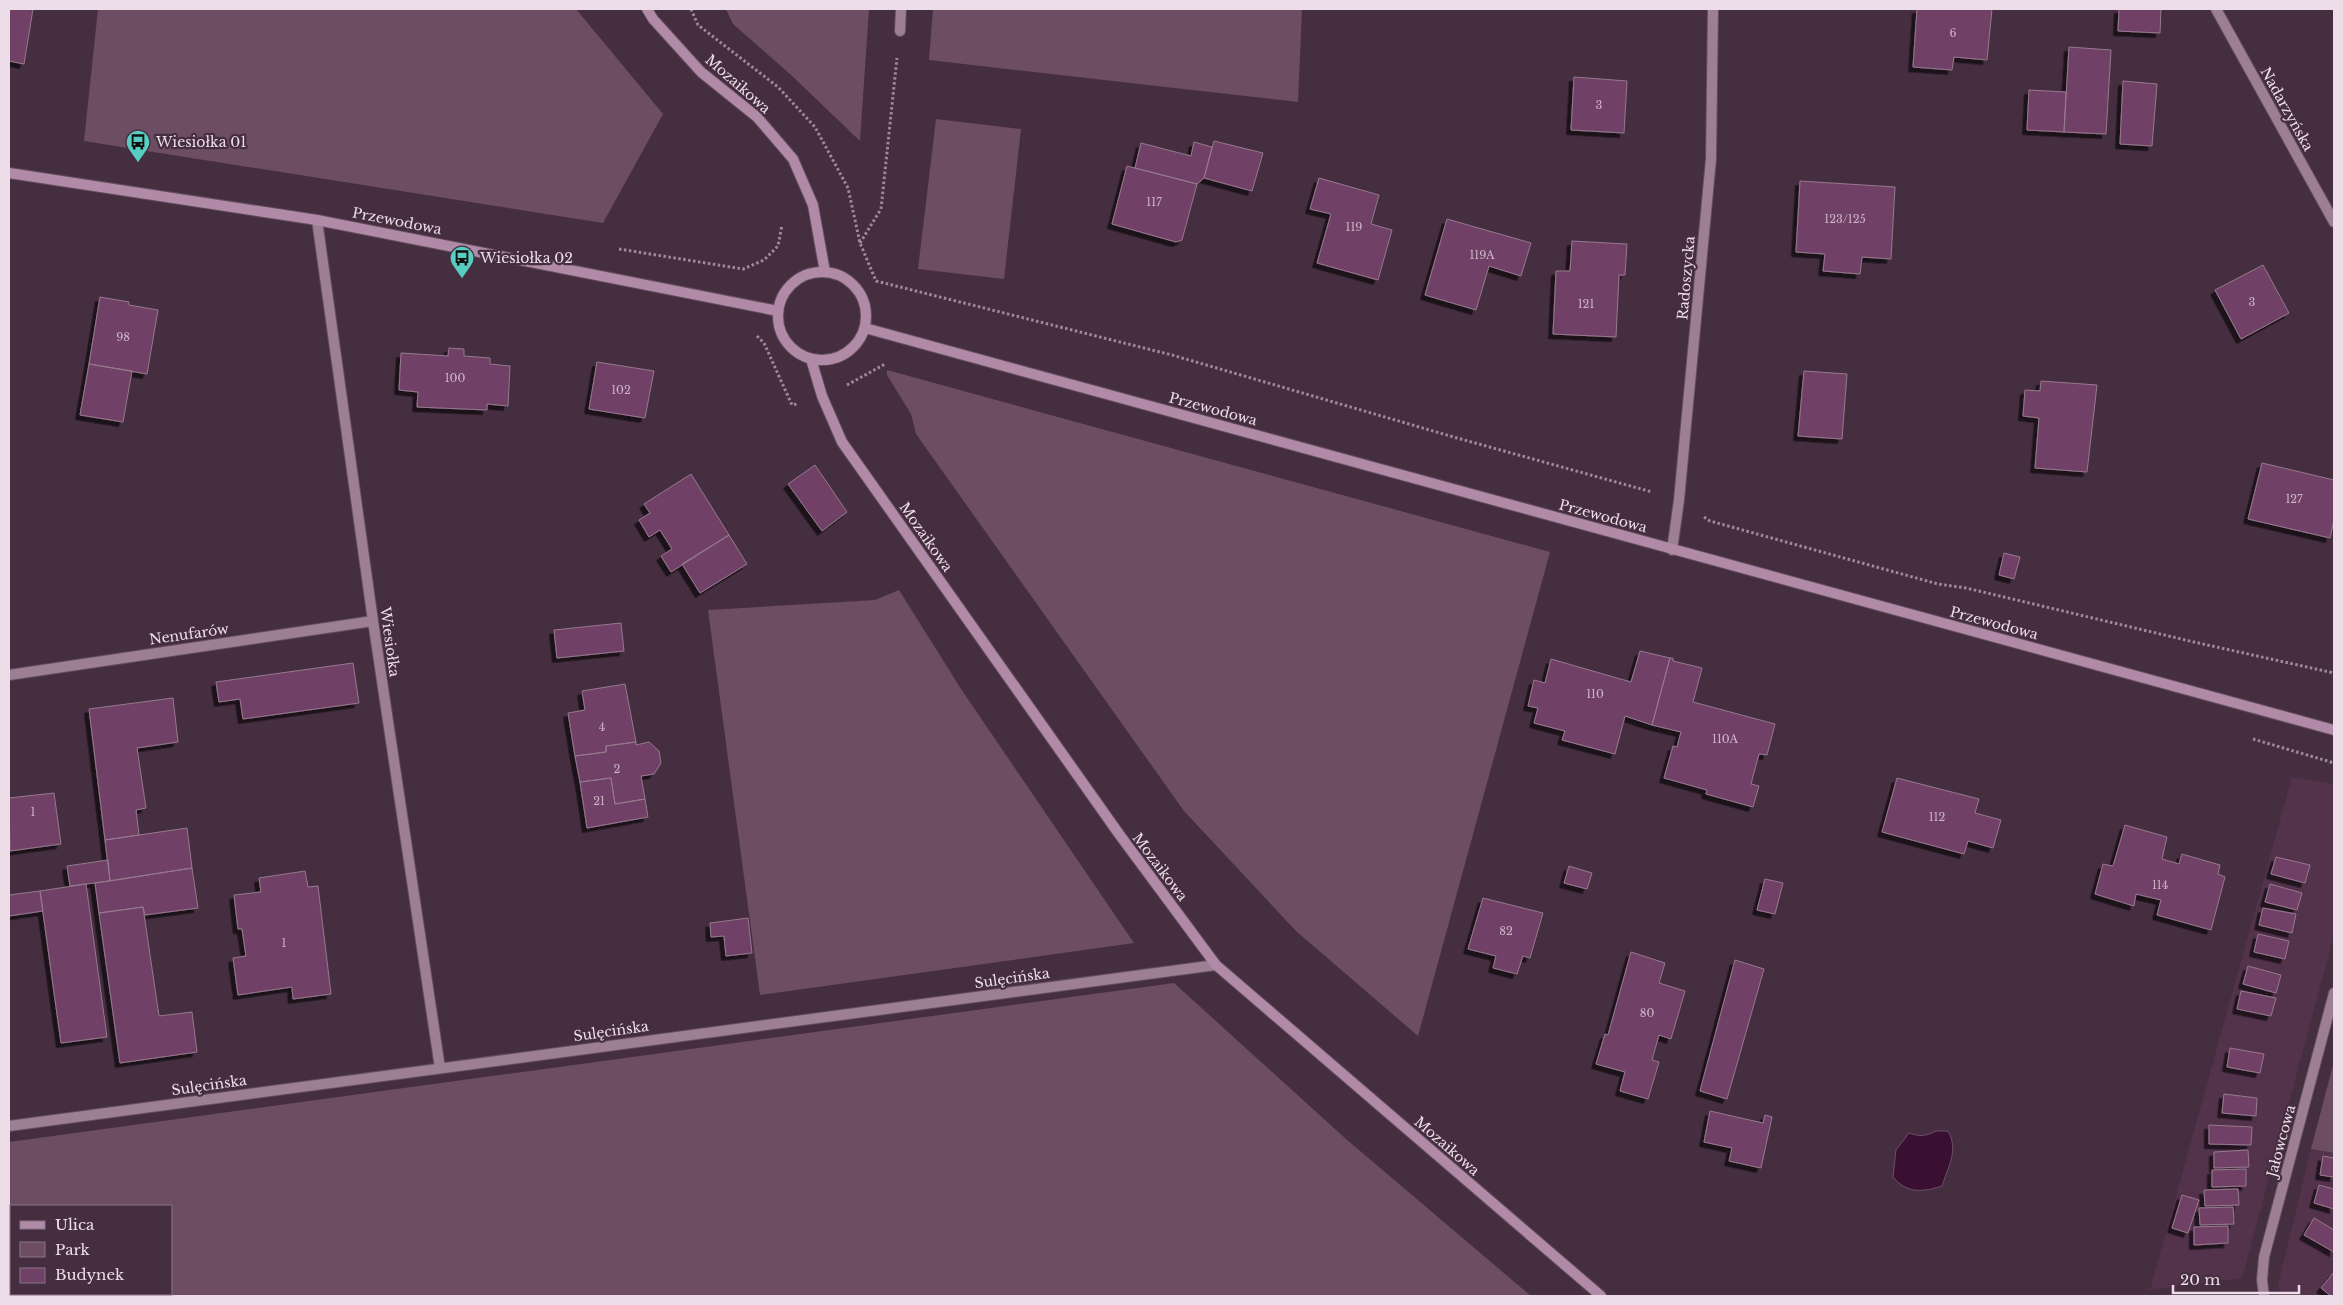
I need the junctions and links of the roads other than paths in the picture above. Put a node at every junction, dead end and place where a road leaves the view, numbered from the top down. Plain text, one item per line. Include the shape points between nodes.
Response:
1 (647, 9) edge
2 (901, 9) edge
3 (1714, 9) edge
4 (2216, 9) edge
5 (900, 31) road end
6 (9, 173) edge
7 (317, 220) junction
8 (2334, 222) edge
9 (825, 272) junction
10 (778, 311) junction
11 (866, 328) junction
12 (811, 359) junction
13 (1672, 550) junction
14 (373, 621) junction
15 (9, 675) edge
16 (2334, 730) edge
17 (1216, 965) junction
18 (2334, 993) edge
19 (440, 1068) junction
20 (9, 1126) edge
21 (1601, 1296) edge
22 (2264, 1296) edge

1 - 9 street, Mozaikowa via 701,72 757,117 793,159 813,205
2 - 5 street
3 - 13 street, Radoszycka via 1711,159
4 - 8 street, Nadarzyńska
6 - 7 street, Przewodowa
7 - 10 street, Przewodowa
7 - 14 street, Wiesiołka
9 - 10 street via 808,274 794,282 783,295
9 - 11 street via 843,277 858,289 866,307
10 - 12 street via 779,327 785,341 796,353
11 - 12 street via 857,344 845,355 828,361
11 - 13 street, Przewodowa
12 - 17 street, Mozaikowa via 822,396 842,442 1107,818
13 - 16 street, Przewodowa
14 - 15 street, Nenufarów
14 - 19 street, Wiesiołka
17 - 19 street, Sulęcińska
17 - 21 street, Mozaikowa
18 - 22 street, Jałowcowa via 2264,1257
19 - 20 street, Sulęcińska

